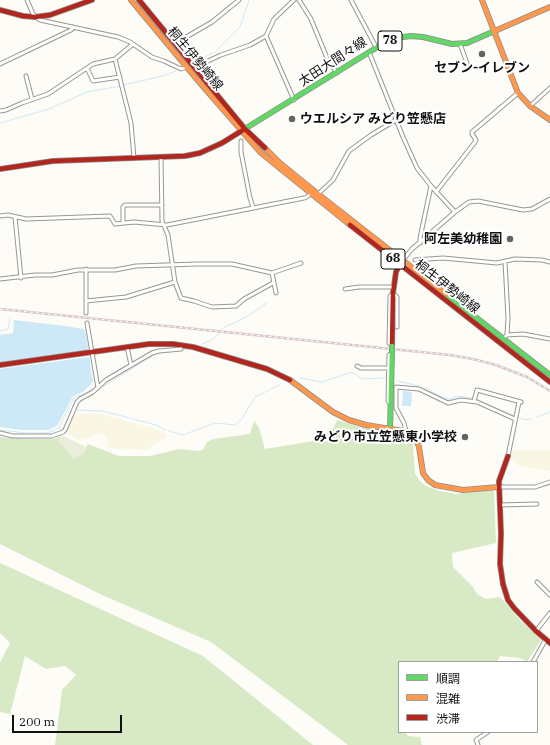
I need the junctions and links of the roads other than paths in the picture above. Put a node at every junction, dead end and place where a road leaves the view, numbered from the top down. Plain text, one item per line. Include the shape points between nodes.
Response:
1 (27, 0) edge
2 (92, 0) edge
3 (131, 0) edge
4 (139, 0) edge
5 (239, 0) edge
6 (294, 0) edge
7 (299, 0) edge
8 (351, 0) edge
9 (482, 0) edge
10 (550, 6) edge
11 (0, 10) edge
12 (35, 17) junction
13 (73, 27) junction
14 (495, 31) junction
15 (266, 36) junction
16 (133, 44) junction
17 (176, 44) junction
18 (460, 44) junction
19 (376, 47) junction
20 (369, 52) junction
21 (115, 59) junction
22 (208, 61) dead end
23 (467, 63) dead end
24 (0, 64) edge
25 (186, 67) junction
26 (87, 68) junction
27 (337, 73) junction
28 (26, 76) dead end
29 (120, 78) junction
30 (550, 88) edge
31 (518, 93) junction
32 (32, 99) junction
33 (294, 100) junction
34 (530, 106) junction
35 (0, 111) edge
36 (396, 120) junction
37 (550, 120) edge
38 (244, 130) junction
39 (241, 141) dead end
40 (161, 157) junction
41 (134, 158) junction
42 (0, 169) edge
43 (431, 186) junction
44 (436, 192) junction
45 (310, 194) junction
46 (318, 194) junction
47 (550, 199) edge
48 (162, 205) junction
49 (254, 207) junction
50 (455, 212) junction
51 (0, 216) edge
52 (15, 217) junction
53 (123, 223) junction
54 (163, 224) junction
55 (420, 243) junction
56 (415, 260) dead end
57 (401, 262) junction
58 (505, 262) junction
59 (550, 262) edge
60 (301, 263) dead end
61 (172, 265) junction
62 (86, 269) junction
63 (272, 273) junction
64 (21, 278) junction
65 (0, 279) edge
66 (175, 282) junction
67 (273, 283) junction
68 (394, 287) junction
69 (345, 289) dead end
70 (276, 293) dead end
71 (393, 293) junction
72 (86, 301) junction
73 (86, 313) dead end
74 (87, 322) dead end
75 (397, 327) dead end
76 (507, 335) junction
77 (503, 339) junction
78 (550, 339) edge
79 (181, 345) junction
80 (127, 347) junction
81 (91, 352) junction
82 (391, 354) junction
83 (0, 365) edge
84 (130, 365) junction
85 (357, 366) dead end
86 (388, 368) junction
87 (550, 374) edge
88 (549, 381) edge
89 (98, 388) junction
90 (474, 401) junction
91 (391, 405) junction
92 (516, 419) junction
93 (390, 429) junction
94 (406, 430) junction
95 (0, 433) edge
96 (508, 456) joint
97 (550, 482) edge
98 (499, 487) junction
99 (537, 504) dead end
100 (500, 505) junction
101 (537, 582) dead end
102 (550, 595) edge
103 (550, 614) edge
104 (536, 631) junction
105 (548, 641) edge
106 (534, 661) edge
107 (486, 733) edge
108 (478, 745) edge

1 - 12 street
2 - 12 main road via 50,15
3 - 25 main road, 桐生伊勢崎線 / 68
4 - 17 main road, 桐生伊勢崎線 / 68
5 - 17 street via 212,22
6 - 15 street via 274,19
7 - 27 street
8 - 19 street
9 - 14 main road
10 - 14 main road, 太田大間々線 / 78
11 - 12 main road
12 - 13 street
13 - 16 street via 118,37
13 - 24 street
14 - 18 main road, 太田大間々線 / 78
14 - 31 main road
15 - 22 street
15 - 33 street
16 - 21 street
16 - 25 street via 152,57 181,69
17 - 38 main road, 桐生伊勢崎線 / 68
18 - 19 main road, 太田大間々線 / 78 via 411,36 396,38
18 - 23 street
19 - 20 main road, 太田大間々線 / 78
20 - 27 main road, 太田大間々線 / 78
20 - 36 street
21 - 26 street via 95,63
21 - 29 street
25 - 38 main road, 桐生伊勢崎線 / 68
26 - 29 street via 93,81
26 - 32 street via 53,91
27 - 33 main road, 太田大間々線 / 78
28 - 32 street
29 - 41 street via 131,123
30 - 34 street
31 - 34 main road
31 - 44 street via 472,132 475,142
32 - 35 street
33 - 38 main road, 太田大間々線 / 78
34 - 37 main road
36 - 43 street via 417,168
36 - 46 street via 350,151 334,180
38 - 40 main road, 太田大間々線 / 78 via 200,153
38 - 45 main road, 桐生伊勢崎線 / 68 via 261,153
38 - 46 main road, 桐生伊勢崎線 / 68
39 - 49 street via 250,198
40 - 41 main road, 太田大間々線 / 78
40 - 48 street
41 - 42 main road, 太田大間々線 / 78 via 52,161
43 - 44 street
43 - 55 street
44 - 50 street
45 - 49 street via 304,198
45 - 57 main road, 桐生伊勢崎線 / 68
46 - 57 main road, 桐生伊勢崎線 / 68
47 - 50 street via 523,210 472,201
48 - 53 street via 125,205
48 - 54 street
49 - 54 street via 185,222
50 - 55 street
51 - 52 street
52 - 53 street via 26,219 110,216 115,224
52 - 64 street
53 - 54 street
54 - 61 street via 168,235
55 - 57 street
56 - 58 street via 443,258 496,264
57 - 68 main road via 396,272
57 - 77 main road, 桐生伊勢崎線 / 68
57 - 88 main road, 桐生伊勢崎線 / 68
58 - 59 street via 515,259
58 - 76 street via 508,294
60 - 63 street
61 - 62 street via 136,266 115,270
61 - 63 street via 232,264
61 - 66 street
62 - 64 street
62 - 72 street
63 - 67 street
64 - 65 street
66 - 67 street via 181,298 214,307 236,306
66 - 72 street via 126,296
67 - 70 street
68 - 69 street
68 - 71 main road
71 - 75 street via 397,297
71 - 82 main road, bridge
72 - 73 street
74 - 81 street
76 - 77 street
76 - 78 street via 531,335
77 - 87 main road, 桐生伊勢崎線 / 68
79 - 80 main road via 162,343
79 - 84 street via 181,349 155,352
79 - 93 main road via 267,369 294,382 324,406 343,417 366,425
80 - 81 main road
80 - 84 street
81 - 83 main road
81 - 89 street
82 - 86 street
82 - 91 main road
84 - 89 street
85 - 86 street
86 - 91 street via 388,401
89 - 95 street via 78,400 62,432 52,436 13,436
90 - 92 street
90 - 92 street via 477,390 520,402
90 - 94 street via 448,403 419,389 396,387 396,408
91 - 93 main road
92 - 96 street
93 - 94 main road
94 - 98 main road via 416,440 423,473 432,484 453,489
96 - 98 main road
97 - 98 street via 535,487
98 - 100 main road
99 - 100 street
100 - 104 main road via 500,564 504,588 511,604
101 - 102 street
103 - 104 street
104 - 105 main road
105 - 106 street
107 - 108 street via 476,740

